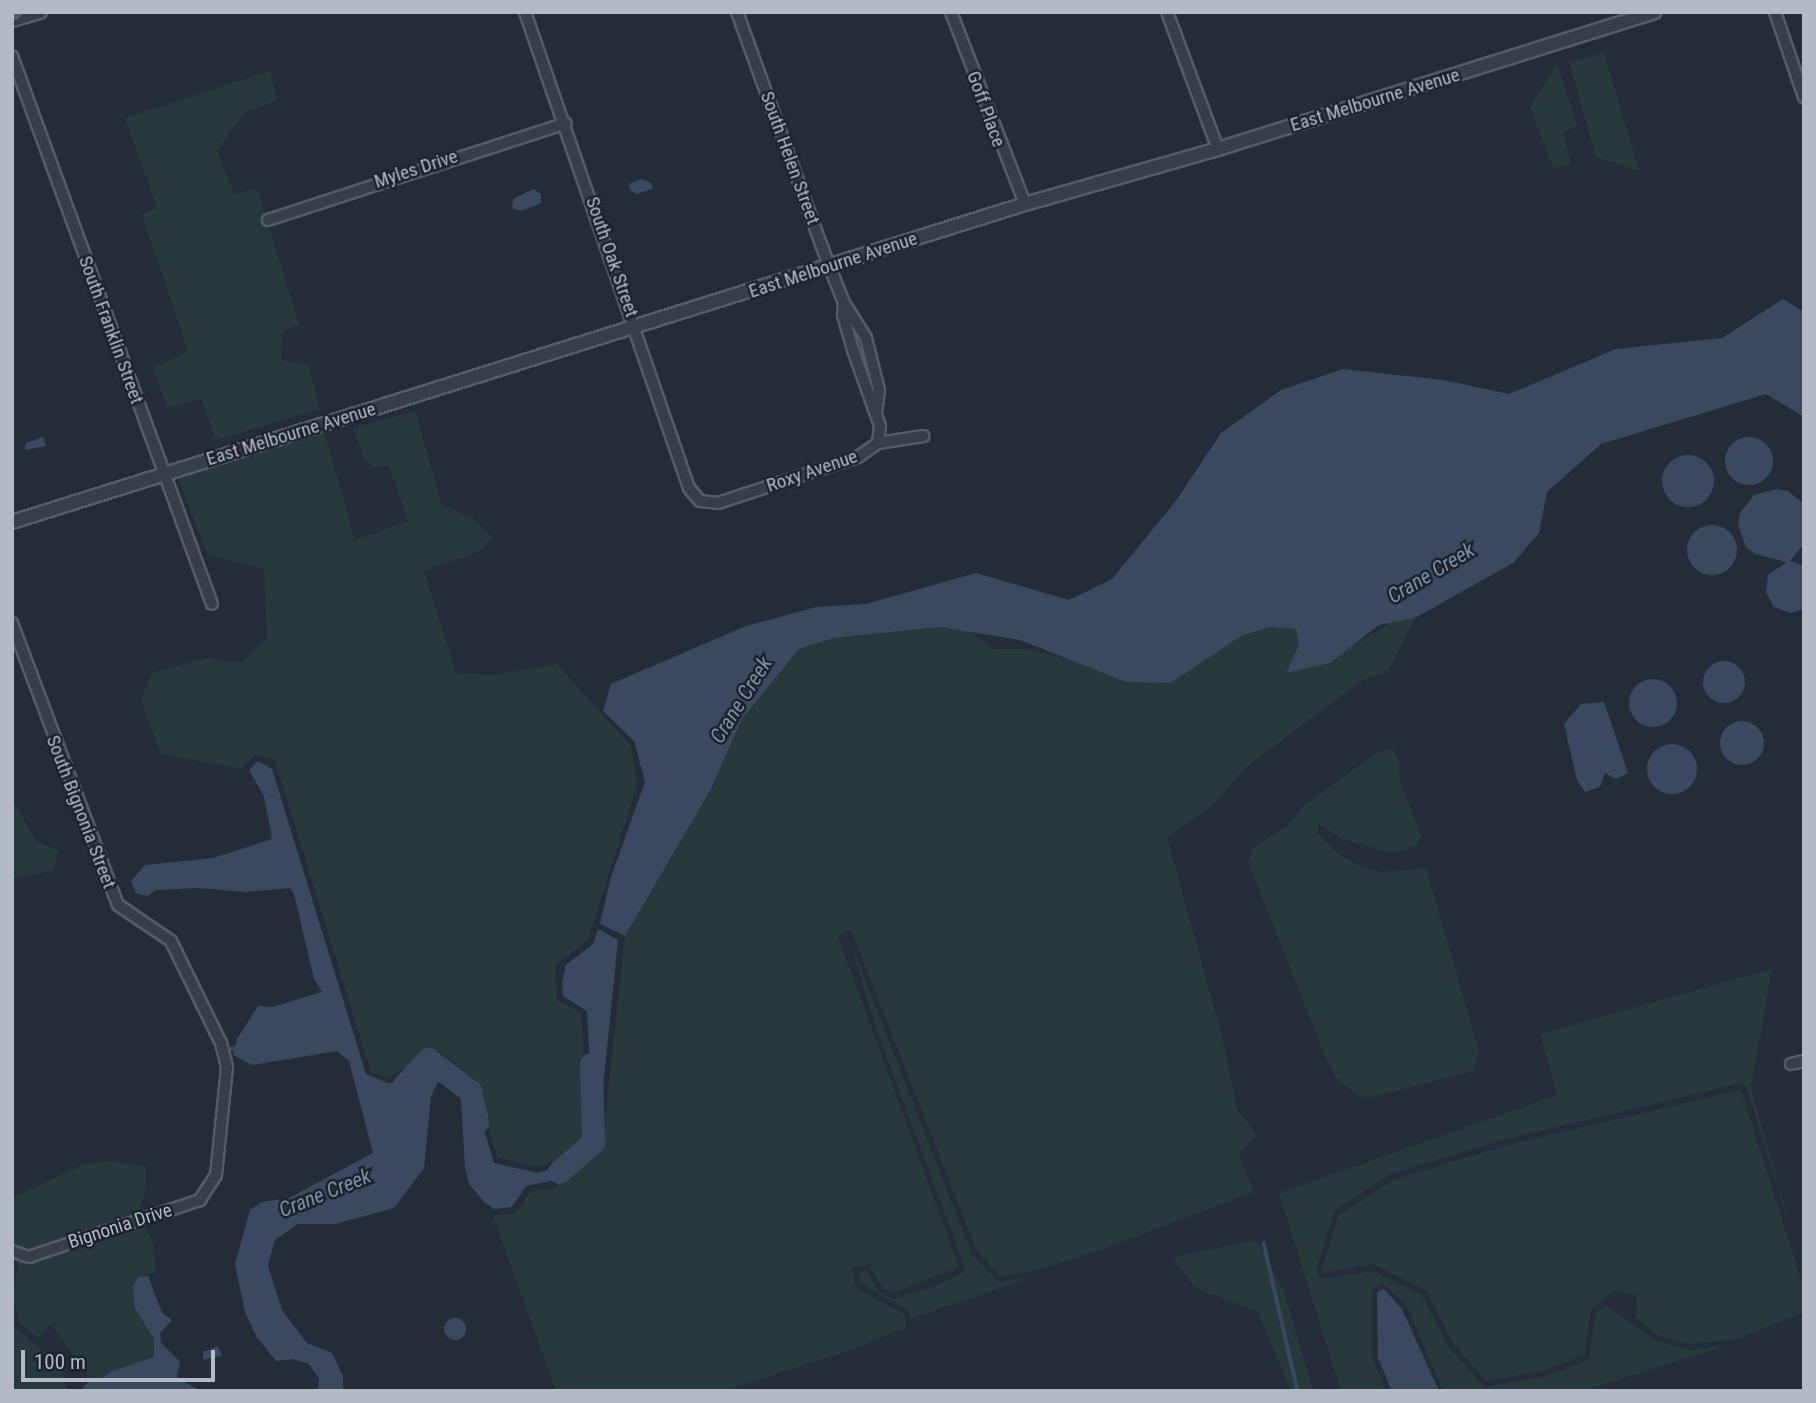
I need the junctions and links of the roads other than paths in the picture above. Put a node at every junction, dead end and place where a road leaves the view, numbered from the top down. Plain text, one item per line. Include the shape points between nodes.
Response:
1 (40, 12) edge
2 (525, 12) edge
3 (737, 12) edge
4 (951, 12) edge
5 (1167, 12) edge
6 (1654, 12) edge
7 (1775, 12) edge
8 (12, 20) edge
9 (12, 56) edge
10 (1804, 97) edge
11 (566, 123) junction
12 (1218, 149) junction
13 (1025, 204) junction
14 (268, 220) dead end
15 (833, 265) junction
16 (637, 328) junction
17 (923, 436) dead end
18 (878, 443) junction
19 (163, 473) junction
20 (700, 501) joint
21 (12, 522) edge
22 (212, 604) dead end
23 (12, 623) edge
24 (1804, 1060) edge
25 (1791, 1064) dead end
26 (216, 1175) joint
27 (12, 1251) edge

1 - 8 street
2 - 11 street, South Oak Street
3 - 15 street, South Helen Street
4 - 13 street, Goff Place
5 - 12 street
6 - 12 street, East Melbourne Avenue
7 - 10 street
9 - 19 street, South Franklin Street
11 - 14 street, Myles Drive
11 - 16 street, South Oak Street
12 - 13 street, East Melbourne Avenue
13 - 15 street, East Melbourne Avenue
15 - 16 street, East Melbourne Avenue
15 - 18 street, South Helen Street via 853,351 876,414
16 - 19 street, East Melbourne Avenue
16 - 20 street, South Oak Street via 690,488
17 - 18 street, Roxy Avenue
18 - 20 street, Roxy Avenue via 858,457 718,503
19 - 21 street, East Melbourne Avenue
19 - 22 street, South Franklin Street
23 - 26 street, South Bignonia Street via 118,905 171,942 221,1043 226,1091
24 - 25 street
26 - 27 street, Bignonia Drive via 200,1200 29,1257

